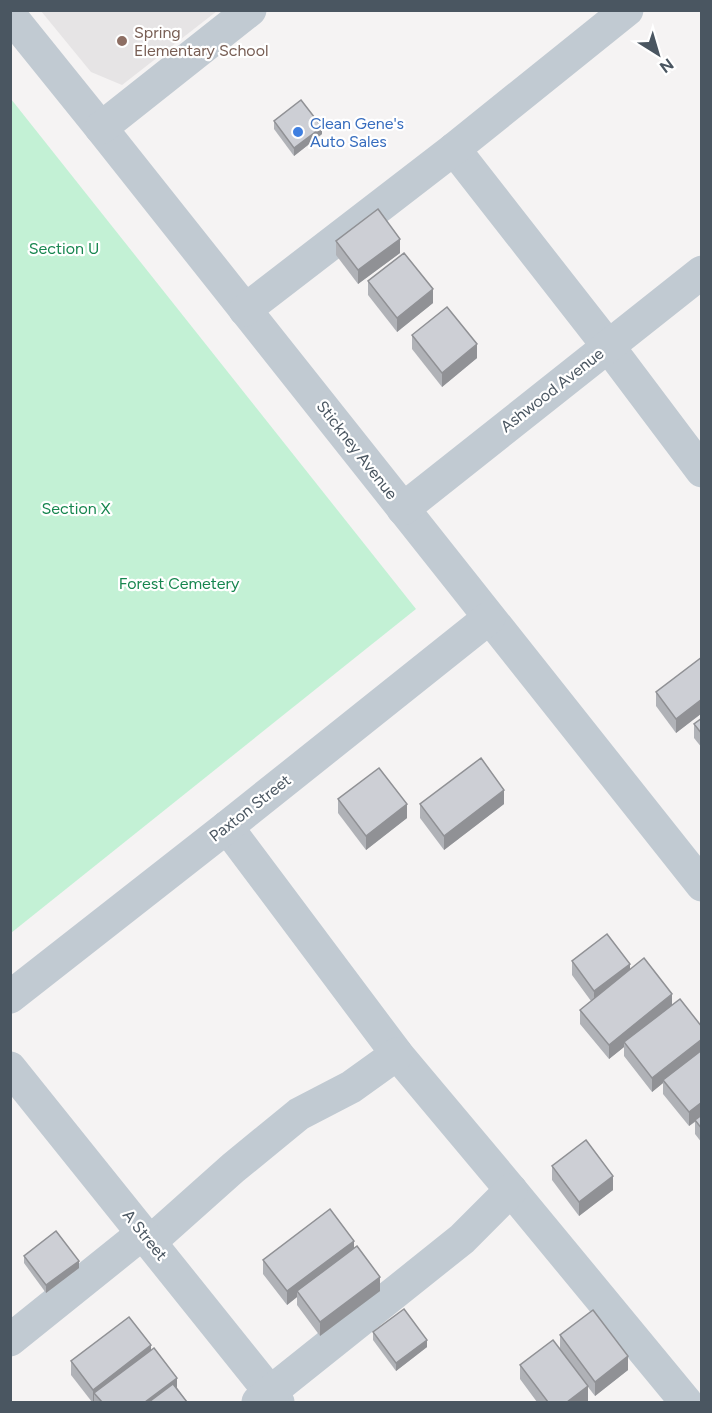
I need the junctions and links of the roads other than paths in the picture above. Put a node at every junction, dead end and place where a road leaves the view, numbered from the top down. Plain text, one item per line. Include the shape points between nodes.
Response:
1 (250, 10) edge
2 (627, 10) edge
3 (10, 15) edge
4 (101, 128) junction
5 (454, 149) junction
6 (702, 272) edge
7 (245, 310) junction
8 (608, 346) junction
9 (702, 471) edge
10 (404, 509) junction
11 (489, 618) junction
12 (227, 827) junction
13 (702, 885) edge
14 (10, 997) edge
15 (397, 1054) junction
16 (10, 1068) edge
17 (511, 1190) junction
18 (147, 1238) junction
19 (10, 1340) edge
20 (269, 1399) edge
21 (686, 1402) edge

1 - 4 street
2 - 5 street
3 - 4 street, Stickney Avenue
4 - 7 street, Stickney Avenue
5 - 7 street
5 - 8 street
6 - 8 street, Ashwood Avenue
7 - 10 street, Stickney Avenue
8 - 9 street
8 - 10 street, Ashwood Avenue
10 - 11 street, Stickney Avenue
11 - 12 street, Paxton Street
11 - 13 street, Stickney Avenue
12 - 14 street, Paxton Street
12 - 15 street
15 - 17 street
15 - 18 street via 351,1087 299,1114
16 - 18 street, A Street
17 - 20 street via 462,1239
17 - 21 street
18 - 19 street
18 - 20 street, A Street

